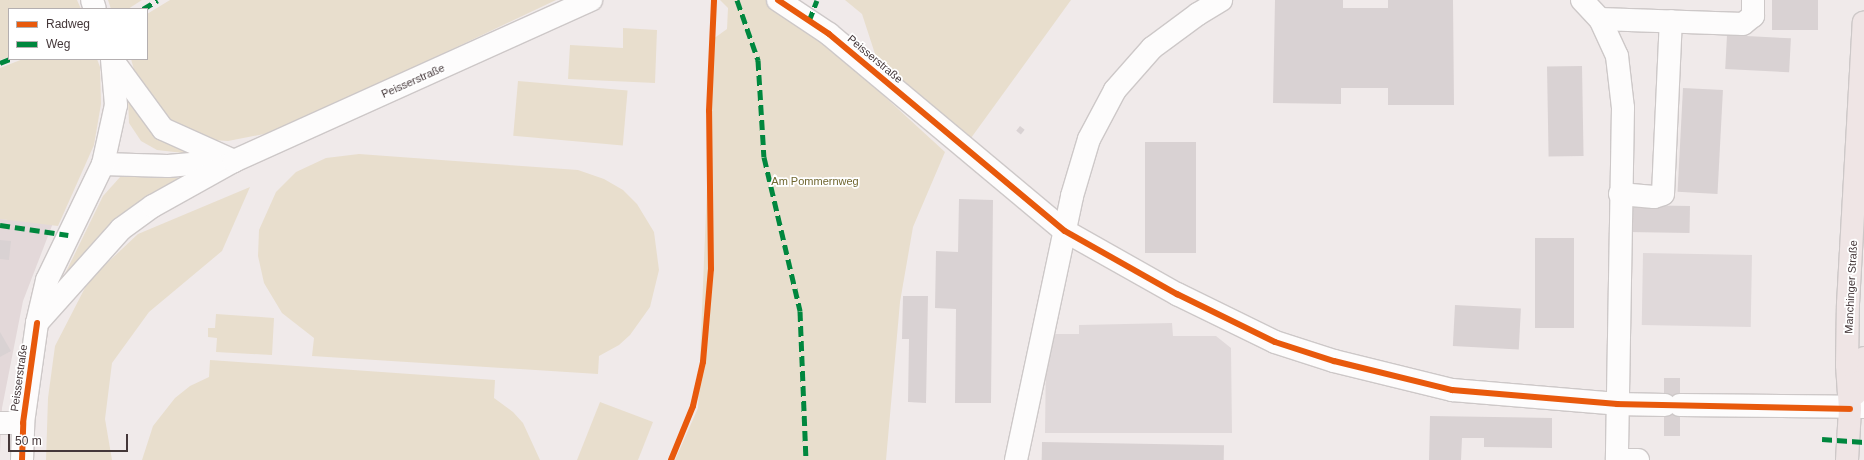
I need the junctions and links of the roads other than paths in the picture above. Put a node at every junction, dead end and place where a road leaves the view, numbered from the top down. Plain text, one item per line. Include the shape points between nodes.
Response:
1 (591, 0) edge
2 (778, 0) edge
3 (1221, 0) edge
4 (1582, 0) edge
5 (1753, 0) edge
6 (1600, 19) junction
7 (1671, 21) junction
8 (1864, 22) edge
9 (112, 60) edge
10 (113, 60) edge
11 (234, 161) junction
12 (103, 164) junction
13 (1620, 194) junction
14 (1065, 231) junction
15 (37, 323) junction
16 (1864, 358) edge
17 (1617, 404) junction
18 (1857, 408) edge
19 (0, 423) edge
20 (23, 423) junction
21 (22, 460) edge
22 (1016, 460) edge
23 (1617, 460) edge
24 (1638, 460) edge
25 (1847, 460) edge

1 - 11 street, Peisserstraße
2 - 14 street, Peisserstraße via 829,34
3 - 14 street via 1152,48 1115,90 1089,139 1072,196
4 - 6 street
5 - 7 street via 1752,16 1743,24
6 - 7 street
6 - 13 street via 1617,56 1623,108
7 - 13 street via 1663,194 1654,197
8 - 18 main road, Manchinger Straße via 1848,304 1847,365
9 - 12 street, Peisserstraße via 116,105
10 - 11 street, Peisserstraße via 163,129
11 - 12 street, Peisserstraße via 168,166
11 - 15 street, Peisserstraße via 153,206 121,228
12 - 15 street, Peisserstraße via 47,280
13 - 17 street
14 - 17 street, Peisserstraße via 1177,294 1275,342 1334,361 1452,390
14 - 22 street
15 - 20 street, Peisserstraße
16 - 18 main road, Manchinger Straße
17 - 18 street, Peisserstraße
17 - 23 street
18 - 25 main road, Manchinger Straße
19 - 20 street
20 - 21 street, Peisserstraße
23 - 24 street

